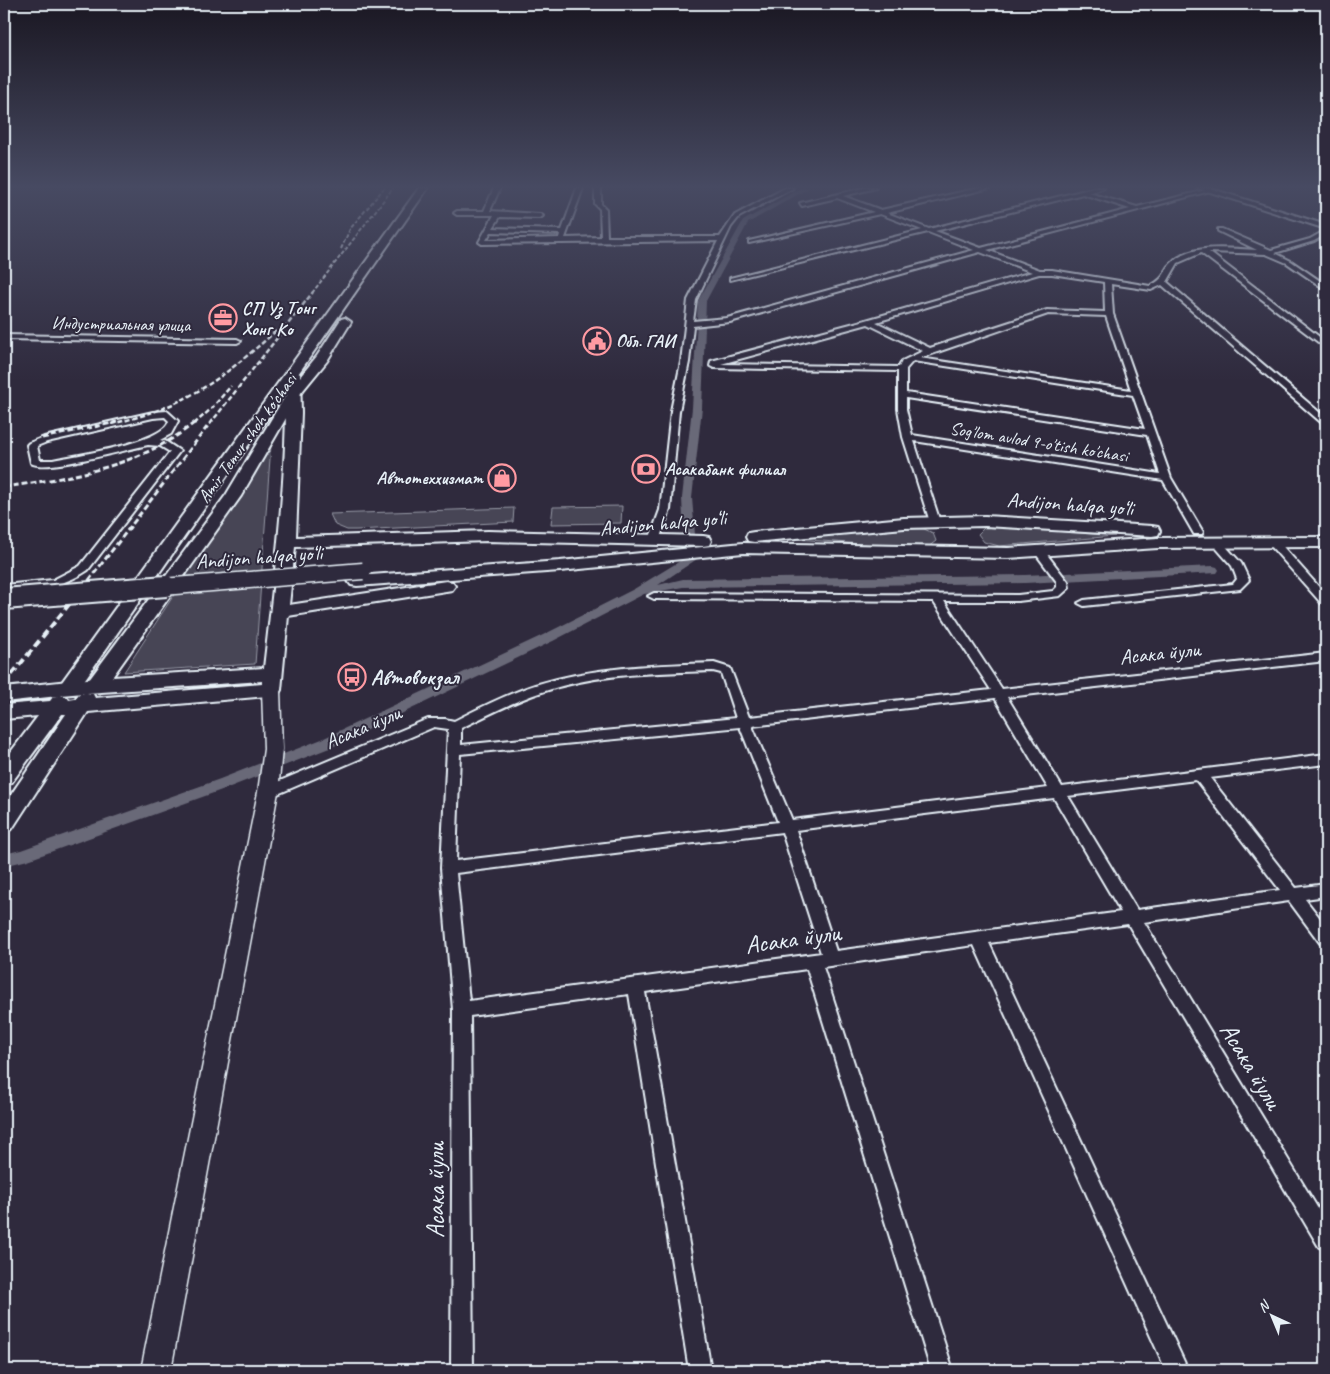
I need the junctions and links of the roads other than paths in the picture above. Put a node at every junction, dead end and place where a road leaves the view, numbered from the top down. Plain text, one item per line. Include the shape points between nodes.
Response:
1 (378, 252) edge
2 (392, 252) edge
3 (716, 252) edge
4 (842, 252) edge
5 (973, 252) edge
6 (987, 252) edge
7 (1197, 252) edge
8 (1205, 252) edge
9 (1271, 252) edge
10 (1039, 272) junction
11 (376, 275) dead end
12 (732, 279) dead end
13 (1107, 282) junction
14 (1162, 282) junction
15 (1326, 288) edge
16 (353, 310) dead end
17 (1109, 314) junction
18 (869, 322) junction
19 (691, 324) junction
20 (4, 337) edge
21 (237, 341) dead end
22 (1326, 346) edge
23 (929, 351) junction
24 (911, 359) junction
25 (902, 369) junction
26 (292, 374) junction
27 (1136, 392) junction
28 (294, 393) junction
29 (902, 395) junction
30 (1326, 422) edge
31 (1151, 433) junction
32 (908, 438) junction
33 (148, 442) junction
34 (1166, 478) junction
35 (985, 521) junction
36 (935, 522) junction
37 (1198, 532) junction
38 (1326, 532) edge
39 (654, 540) junction
40 (710, 541) junction
41 (287, 542) junction
42 (1216, 542) junction
43 (1273, 542) junction
44 (1326, 542) edge
45 (939, 553) junction
46 (995, 553) junction
47 (1043, 557) junction
48 (560, 566) junction
49 (360, 576) junction
50 (4, 588) edge
51 (654, 596) dead end
52 (4, 599) edge
53 (937, 599) junction
54 (1326, 602) edge
55 (1084, 603) dead end
56 (4, 609) edge
57 (280, 612) junction
58 (1326, 657) edge
59 (272, 682) junction
60 (96, 685) junction
61 (69, 687) junction
62 (998, 692) junction
63 (4, 695) edge
64 (81, 706) junction
65 (55, 709) junction
66 (4, 712) edge
67 (744, 722) junction
68 (455, 726) junction
69 (454, 750) junction
70 (1326, 759) edge
71 (1199, 774) junction
72 (4, 776) edge
73 (269, 788) junction
74 (1057, 792) junction
75 (4, 823) edge
76 (787, 825) junction
77 (448, 868) junction
78 (1326, 890) edge
79 (1292, 895) junction
80 (1133, 917) junction
81 (979, 938) junction
82 (1326, 938) edge
83 (822, 960) junction
84 (636, 986) junction
85 (460, 1010) junction
86 (1326, 1240) edge
87 (156, 1370) edge
88 (462, 1370) edge
89 (700, 1370) edge
90 (942, 1370) edge
91 (1177, 1370) edge

1 - 26 main road, Amir Temur shoh ko'chasi
2 - 11 main road
3 - 19 street via 692,300
4 - 12 street
5 - 19 street via 727,320
6 - 10 street
7 - 14 street via 1176,262
8 - 22 street
9 - 15 street
10 - 13 street
10 - 18 street
13 - 14 street via 1144,288 1155,287
13 - 17 street
14 - 30 street
16 - 28 main road, Amir Temur shoh ko'chasi via 322,358
17 - 23 street via 1047,312
17 - 27 street
18 - 23 street
18 - 25 street via 714,363 714,366
19 - 39 street via 675,410 665,510
20 - 21 street, Индустриальная улица
23 - 24 street
24 - 25 street
24 - 27 street
25 - 29 street
26 - 28 main road
26 - 61 main road, Amir Temur shoh ko'chasi
27 - 31 street
28 - 41 main road
28 - 60 main road, Amir Temur shoh ko'chasi via 233,496
29 - 31 street
29 - 32 street
31 - 34 street
32 - 34 street, Sog'lom avlod 9-o'tish ko'chasi
32 - 36 street
33 - 33 street via 36,463 32,446 44,440 167,414 174,421 173,427
33 - 50 street via 162,444 175,451 84,568 72,578 56,584
34 - 37 street
35 - 36 main road, Andijon halqa yo‘li
35 - 37 main road, Andijon halqa yo‘li
35 - 46 main road via 973,531 972,537
36 - 40 main road, Andijon halqa yo‘li
36 - 45 main road via 950,531 955,540
37 - 38 main road, Andijon halqa yo‘li
39 - 40 main road
39 - 41 main road via 488,536
40 - 49 main road, Andijon halqa yo‘li
41 - 57 main road
42 - 43 main road, Andijon halqa yo‘li
42 - 47 main road, Andijon halqa yo‘li via 1158,543
42 - 55 street via 1237,565 1242,580 1236,587
43 - 44 main road, Andijon halqa yo‘li
43 - 54 street
45 - 46 main road, Andijon halqa yo‘li
45 - 48 main road, Andijon halqa yo‘li via 743,548
46 - 47 main road, Andijon halqa yo‘li
47 - 53 street via 1062,582 1062,588 1056,594
48 - 49 main road, Andijon halqa yo‘li
48 - 57 main road
49 - 52 main road, Andijon halqa yo‘li, bridge
49 - 56 main road, Andijon halqa yo‘li
51 - 53 street
53 - 62 street, Асака йули
57 - 59 main road
58 - 62 street, Асака йули
59 - 60 main road
59 - 64 main road
59 - 73 main road via 273,750
60 - 61 main road
60 - 64 main road, Amir Temur shoh ko'chasi
61 - 63 main road
61 - 65 main road, Amir Temur shoh ko'chasi
62 - 67 street, Асака йули
62 - 74 street, Асака йули
64 - 65 main road
64 - 75 main road, Amir Temur shoh ko'chasi
65 - 66 main road
65 - 72 main road, Amir Temur shoh ko'chasi
67 - 68 street via 726,670 714,667 632,670 550,685
67 - 69 street, Асака йули
67 - 76 street
68 - 69 street, Асака йули
68 - 73 street, Асака йули via 433,722
69 - 77 street, Асака йули
70 - 71 street
71 - 74 street
71 - 79 street
73 - 87 main road
74 - 76 street
74 - 80 street, Асака йули
76 - 77 street
76 - 83 street
77 - 85 street, Асака йули
78 - 79 street, Асака йули
79 - 80 street, Асака йули
79 - 82 street
80 - 81 street, Асака йули
80 - 86 street, Асака йули
81 - 83 street, Асака йули
81 - 91 street
83 - 84 street, Асака йули
83 - 90 street
84 - 85 street, Асака йули
84 - 89 street
85 - 88 street, Асака йули

